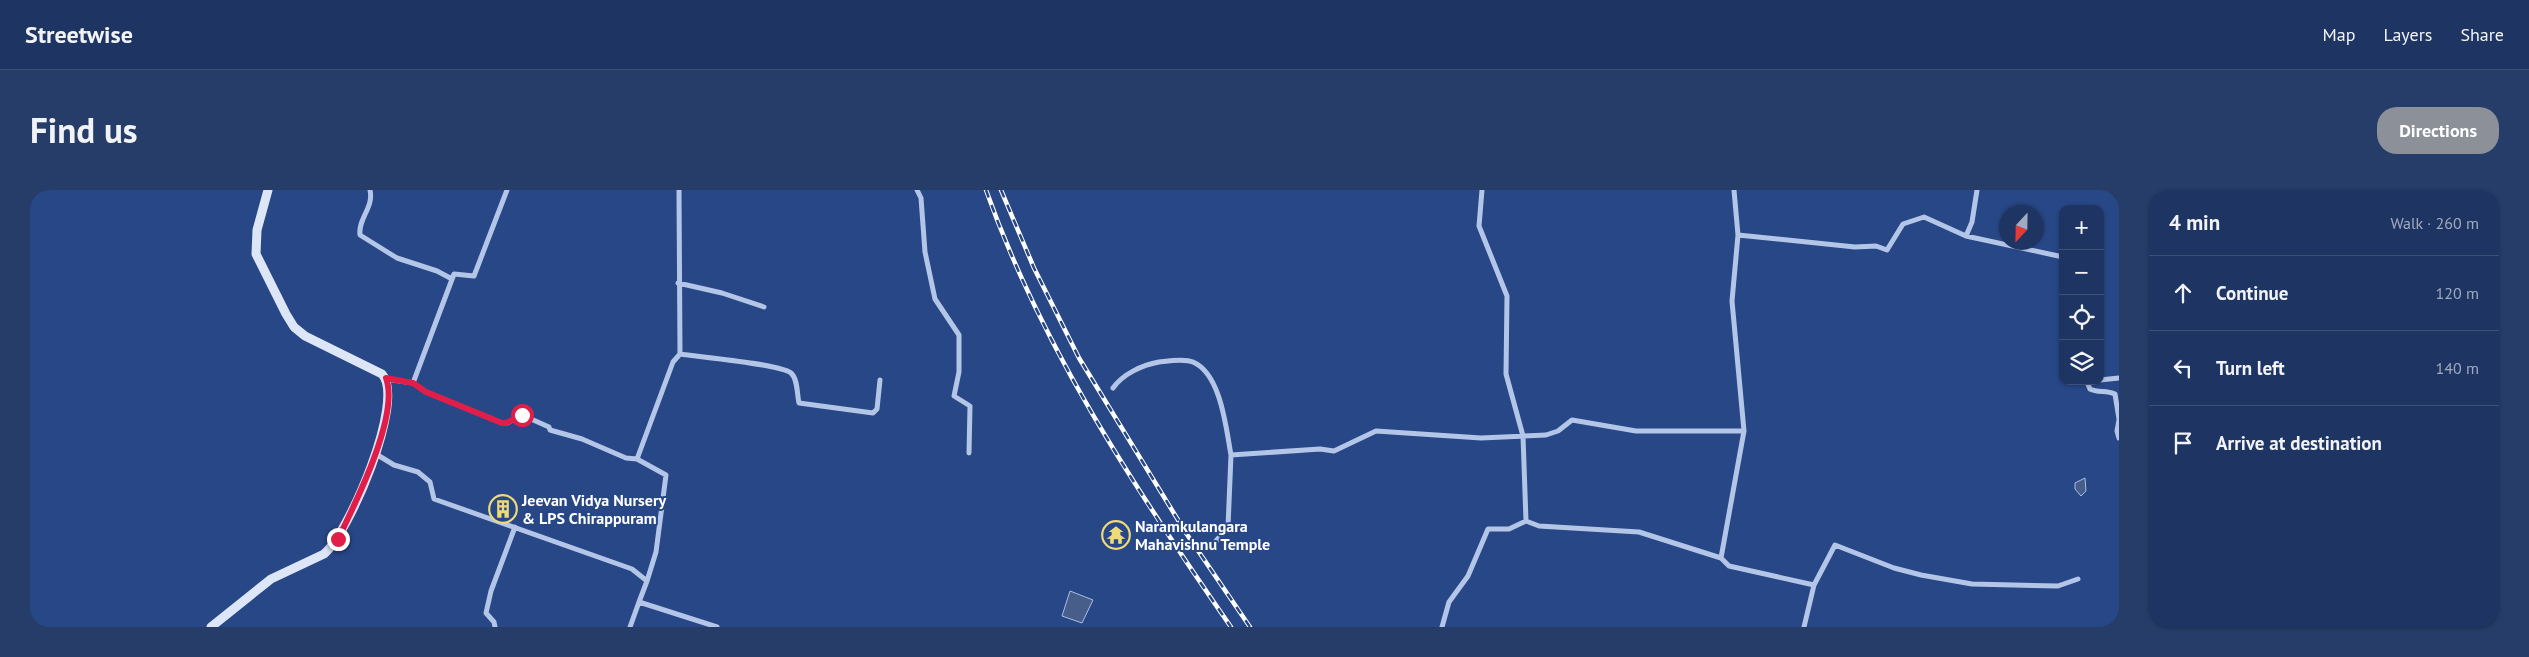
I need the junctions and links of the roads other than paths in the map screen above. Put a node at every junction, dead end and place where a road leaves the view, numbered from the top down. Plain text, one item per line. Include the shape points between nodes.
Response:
1 (268, 190) edge
2 (370, 190) edge
3 (507, 190) edge
4 (678, 190) edge
5 (917, 190) edge
6 (1482, 190) edge
7 (1734, 190) edge
8 (1978, 190) edge
9 (1738, 236) junction
10 (1966, 236) junction
11 (2059, 256) edge
12 (452, 279) junction
13 (678, 283) junction
14 (764, 306) dead end
15 (680, 354) junction
16 (386, 378) junction
17 (2119, 378) edge
18 (880, 380) dead end
19 (2104, 380) edge
20 (413, 383) junction
21 (2088, 385) edge
22 (1113, 388) dead end
23 (2119, 419) edge
24 (1744, 431) junction
25 (1523, 436) junction
26 (2119, 438) edge
27 (969, 453) dead end
28 (376, 454) junction
29 (1231, 455) junction
30 (637, 459) junction
31 (1526, 521) junction
32 (514, 527) junction
33 (1210, 548) dead end
34 (1721, 558) junction
35 (2078, 579) dead end
36 (647, 581) junction
37 (1814, 585) junction
38 (639, 602) junction
39 (211, 627) edge
40 (495, 627) edge
41 (630, 627) edge
42 (717, 627) edge
43 (1442, 627) edge
44 (1804, 627) edge

1 - 16 main road via 257,230 256,254 294,327 305,336 378,371
2 - 12 street via 372,199 359,226 360,235 398,258
3 - 12 street via 474,276 454,274
4 - 13 street
5 - 27 street via 921,198 925,252 935,299 959,335 959,372 954,396 970,406
6 - 25 street via 1479,226 1507,296 1507,383
7 - 9 street
8 - 10 street
9 - 10 street via 1855,247 1876,246 1887,250 1903,224 1924,217
9 - 24 street via 1732,301
10 - 11 street
12 - 20 street
13 - 14 street
13 - 15 street
15 - 18 street via 776,366 792,373 799,403 816,406 873,413 877,409
15 - 30 street via 673,362
16 - 20 street
16 - 28 main road via 390,390 389,404
17 - 19 street
20 - 30 street via 426,392 502,423 522,415 550,430 582,439 626,458
21 - 23 street via 2094,391 2107,390 2115,394
22 - 29 street via 1119,380 1147,364 1192,361 1208,371 1214,384
23 - 26 street
24 - 25 street via 1636,431 1572,420 1546,436
24 - 34 street
25 - 29 street via 1481,438 1376,431 1334,451 1320,449
25 - 31 street
28 - 32 street via 394,465 418,472 430,482 434,498
28 - 39 main road via 351,514 332,548 270,579
29 - 33 street via 1228,527
30 - 36 street via 666,475 656,552
31 - 34 street via 1540,526 1638,532
31 - 43 street via 1509,529 1488,529 1468,576 1449,602
32 - 36 street via 632,569
32 - 40 street via 490,591 486,613
34 - 37 street via 1729,566
35 - 37 street via 2058,586 1972,584 1912,573 1835,545
36 - 38 street
37 - 44 street
38 - 41 street
38 - 42 street

